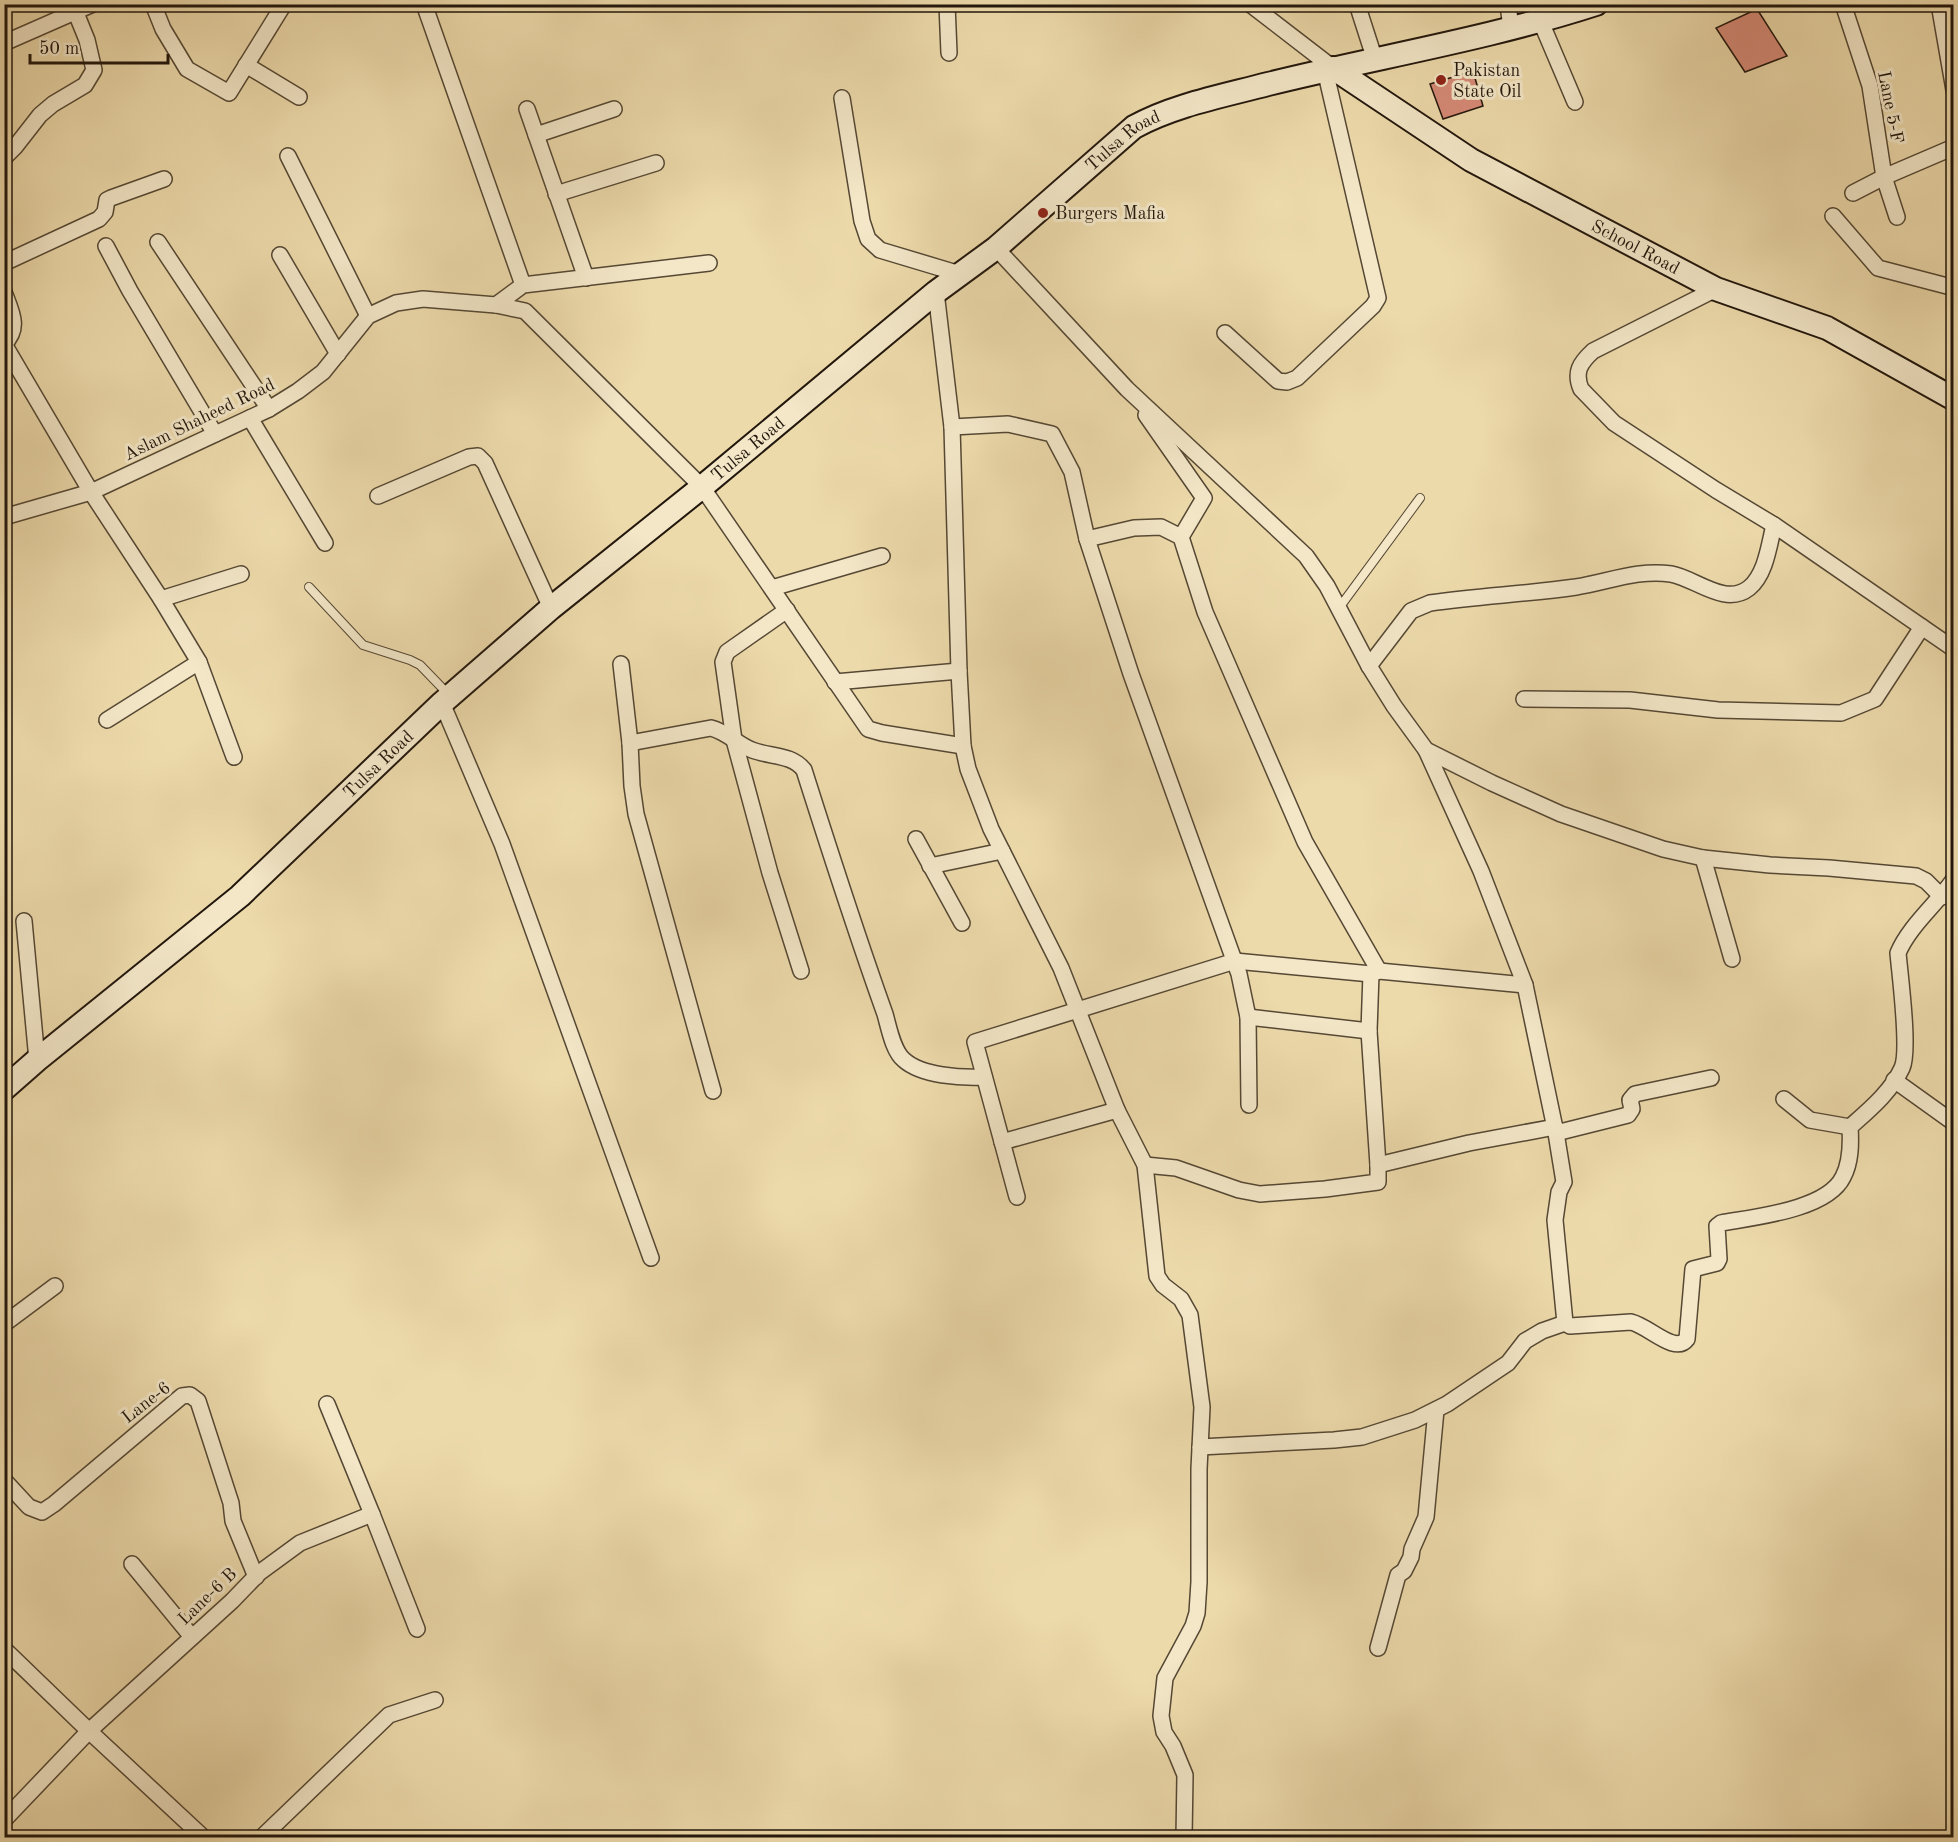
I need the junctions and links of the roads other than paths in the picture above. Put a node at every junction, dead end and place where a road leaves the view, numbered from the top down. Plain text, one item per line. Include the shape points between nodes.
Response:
1 (93, 4) edge
2 (153, 4) edge
3 (284, 4) edge
4 (424, 4) edge
5 (947, 4) edge
6 (1251, 4) edge
7 (1357, 4) edge
8 (1508, 4) edge
9 (1596, 4) edge
10 (1843, 4) edge
11 (1939, 4) edge
12 (75, 9) edge
13 (1541, 22) junction
14 (1511, 29) junction
15 (4, 43) edge
16 (950, 53) dead end
17 (1375, 60) junction
18 (246, 65) junction
19 (1329, 69) junction
20 (1953, 90) edge
21 (299, 97) dead end
22 (842, 98) dead end
23 (1575, 102) dead end
24 (527, 109) dead end
25 (614, 109) dead end
26 (536, 135) junction
27 (1953, 147) edge
28 (288, 156) dead end
29 (4, 158) edge
30 (656, 163) dead end
31 (1884, 177) junction
32 (164, 180) dead end
33 (1853, 193) dead end
34 (556, 194) junction
35 (1833, 216) dead end
36 (1898, 217) dead end
37 (158, 242) dead end
38 (106, 246) dead end
39 (996, 248) junction
40 (280, 255) dead end
41 (4, 263) edge
42 (709, 263) dead end
43 (960, 274) junction
44 (586, 278) junction
45 (523, 285) junction
46 (1953, 286) edge
47 (1716, 289) junction
48 (4, 292) edge
49 (936, 292) junction
50 (496, 305) junction
51 (368, 316) junction
52 (1225, 333) dead end
53 (4, 344) edge
54 (338, 354) junction
55 (1127, 389) junction
56 (1953, 399) edge
57 (269, 409) junction
58 (250, 418) junction
59 (952, 427) junction
60 (215, 434) junction
61 (702, 487) junction
62 (91, 492) junction
63 (378, 496) dead end
64 (1420, 498) dead end
65 (4, 517) edge
66 (1774, 525) junction
67 (1180, 537) junction
68 (1087, 539) junction
69 (326, 543) dead end
70 (882, 556) dead end
71 (241, 574) dead end
72 (309, 587) dead end
73 (772, 588) junction
74 (160, 599) junction
75 (551, 608) junction
76 (1339, 608) junction
77 (787, 610) junction
78 (1922, 627) junction
79 (1953, 649) edge
80 (199, 662) junction
81 (621, 664) dead end
82 (1369, 666) junction
83 (959, 671) junction
84 (835, 682) junction
85 (1524, 699) dead end
86 (446, 700) junction
87 (107, 720) dead end
88 (734, 740) junction
89 (630, 743) junction
90 (963, 746) junction
91 (1426, 750) junction
92 (234, 757) dead end
93 (916, 839) dead end
94 (1002, 852) junction
95 (1703, 858) junction
96 (930, 866) junction
97 (1953, 879) edge
98 (1942, 897) junction
99 (24, 921) dead end
100 (962, 923) dead end
101 (1732, 959) dead end
102 (1235, 961) junction
103 (801, 971) dead end
104 (1375, 973) junction
105 (1525, 986) junction
106 (1078, 1009) junction
107 (1248, 1017) junction
108 (1369, 1031) junction
109 (38, 1060) junction
110 (984, 1077) junction
111 (1711, 1078) dead end
112 (1894, 1080) junction
113 (4, 1089) edge
114 (713, 1091) dead end
115 (1784, 1099) dead end
116 (1250, 1106) dead end
117 (1118, 1110) junction
118 (1953, 1123) edge
119 (1850, 1127) junction
120 (1555, 1130) junction
121 (1002, 1142) junction
122 (1145, 1165) junction
123 (1378, 1165) junction
124 (1017, 1197) dead end
125 (651, 1258) dead end
126 (55, 1286) dead end
127 (1565, 1323) junction
128 (4, 1324) edge
129 (327, 1404) dead end
130 (1436, 1410) junction
131 (1200, 1447) junction
132 (4, 1480) edge
133 (372, 1514) junction
134 (132, 1564) dead end
135 (255, 1577) junction
136 (417, 1629) dead end
137 (192, 1638) junction
138 (1378, 1648) dead end
139 (4, 1649) edge
140 (435, 1700) dead end
141 (89, 1731) junction
142 (4, 1820) edge
143 (204, 1838) edge
144 (261, 1838) edge
145 (1184, 1838) edge

1 - 12 street
2 - 18 street via 187,69 229,93
3 - 18 street
4 - 45 street
5 - 16 street
6 - 19 street
7 - 17 street
8 - 14 street
9 - 13 main road, Tulsa Road
10 - 31 street, Lane 5-F via 1870,86
11 - 20 street
12 - 15 street
12 - 29 street via 94,70 85,85 40,115
13 - 14 main road, Tulsa Road
13 - 23 street
14 - 17 main road, Tulsa Road
17 - 19 main road, Tulsa Road
18 - 21 street
19 - 39 main road, Tulsa Road via 1168,111 1134,127
19 - 47 main road, School Road via 1471,160
19 - 52 street via 1378,298 1297,378 1287,382 1278,381
22 - 43 street via 868,239 880,250
24 - 26 street
25 - 26 street
26 - 34 street
27 - 31 street
28 - 51 street
30 - 34 street
31 - 33 street
31 - 36 street, Lane 5-F
32 - 41 street via 107,200 99,219
34 - 44 street
35 - 46 street via 1878,268
37 - 57 street
38 - 60 street
39 - 43 main road, Tulsa Road
39 - 55 street
40 - 54 street
42 - 44 street
43 - 49 main road, Tulsa Road
44 - 45 street
45 - 50 street
47 - 56 main road, School Road via 1827,328
47 - 66 street via 1593,351 1578,369 1578,382 1586,396 1614,423
48 - 53 street via 15,328
49 - 59 street
49 - 61 main road, Tulsa Road
50 - 51 street, Aslam Shaheed Road via 423,299 396,303
50 - 61 street, Aslam Shaheed Road via 525,311
51 - 54 street, Aslam Shaheed Road
53 - 62 street
54 - 57 street, Aslam Shaheed Road via 323,372
55 - 67 street via 1204,498
55 - 76 street via 1306,555
57 - 58 street, Aslam Shaheed Road
58 - 60 street, Aslam Shaheed Road
58 - 69 street
59 - 68 street via 1008,424 1052,434 1072,472
59 - 83 street
60 - 62 street, Aslam Shaheed Road
61 - 73 street, Aslam Shaheed Road
61 - 75 main road, Tulsa Road
62 - 65 street, Aslam Shaheed Road
62 - 74 street
63 - 75 street via 478,456 485,463
64 - 76 lane
66 - 78 street
66 - 82 street via 1761,574 1749,588 1735,594 1672,574 1638,573 1577,587 1430,603 1411,611
67 - 68 street via 1161,527 1134,528
67 - 104 street via 1205,612 1305,842
68 - 102 street
70 - 73 street
71 - 74 street
72 - 86 lane via 363,645 420,665
73 - 77 street, Aslam Shaheed Road
74 - 80 street
75 - 86 main road, Tulsa Road
76 - 82 street
77 - 84 street, Aslam Shaheed Road
77 - 88 street via 727,652 723,662
78 - 79 street
78 - 85 street via 1875,699 1841,713 1718,710 1630,700
80 - 87 street
80 - 92 street
81 - 89 street
82 - 91 street
83 - 84 street
83 - 90 street
84 - 90 street, Aslam Shaheed Road via 868,729
86 - 109 main road, Tulsa Road via 240,896
86 - 125 street
88 - 89 street via 722,730 711,728
88 - 103 street
88 - 110 street via 755,751 791,759 804,770 872,981 903,1059 918,1069 962,1078
89 - 114 street via 636,814
90 - 94 street via 977,798
91 - 95 street via 1561,814 1663,849
91 - 105 street via 1481,872
93 - 96 street
94 - 96 street
94 - 106 street
95 - 98 street via 1916,876
95 - 101 street
96 - 100 street
97 - 98 street
98 - 112 street via 1898,953 1905,1051
99 - 109 street
102 - 104 street
102 - 106 street
102 - 107 street
104 - 105 street
104 - 108 street
105 - 120 street
106 - 110 street via 975,1042
106 - 117 street
107 - 108 street
107 - 116 street
108 - 123 street
109 - 113 main road, Tulsa Road
110 - 121 street
111 - 120 street via 1635,1094 1628,1115
112 - 118 street
112 - 119 street
115 - 119 street via 1809,1120
117 - 121 street
117 - 122 street
119 - 127 street via 1851,1148 1843,1178 1830,1194 1791,1211 1717,1226 1717,1263 1693,1269 1684,1344 1671,1344 1641,1324 1631,1322 1570,1326
120 - 123 street via 1469,1143
120 - 127 street via 1564,1182 1555,1220
121 - 124 street
122 - 123 street via 1176,1168 1260,1194 1378,1182
122 - 131 street via 1157,1276 1191,1315 1202,1407
126 - 128 street
127 - 130 street via 1542,1330 1525,1341 1508,1363
129 - 133 street
130 - 131 street via 1362,1437
130 - 138 street via 1426,1517 1411,1557 1398,1575
131 - 145 street via 1197,1613 1165,1678 1161,1716 1164,1732 1185,1775
132 - 135 street, Lane-6 via 29,1507 42,1512 182,1396 190,1395 198,1401 231,1503 233,1521
133 - 135 street, Lane-6 B via 300,1543
133 - 136 street
134 - 137 street
135 - 137 street, Lane-6 B
137 - 141 street, Lane-6 B
139 - 141 street
140 - 144 street via 390,1715
141 - 142 street, Lane-6 B
141 - 143 street

